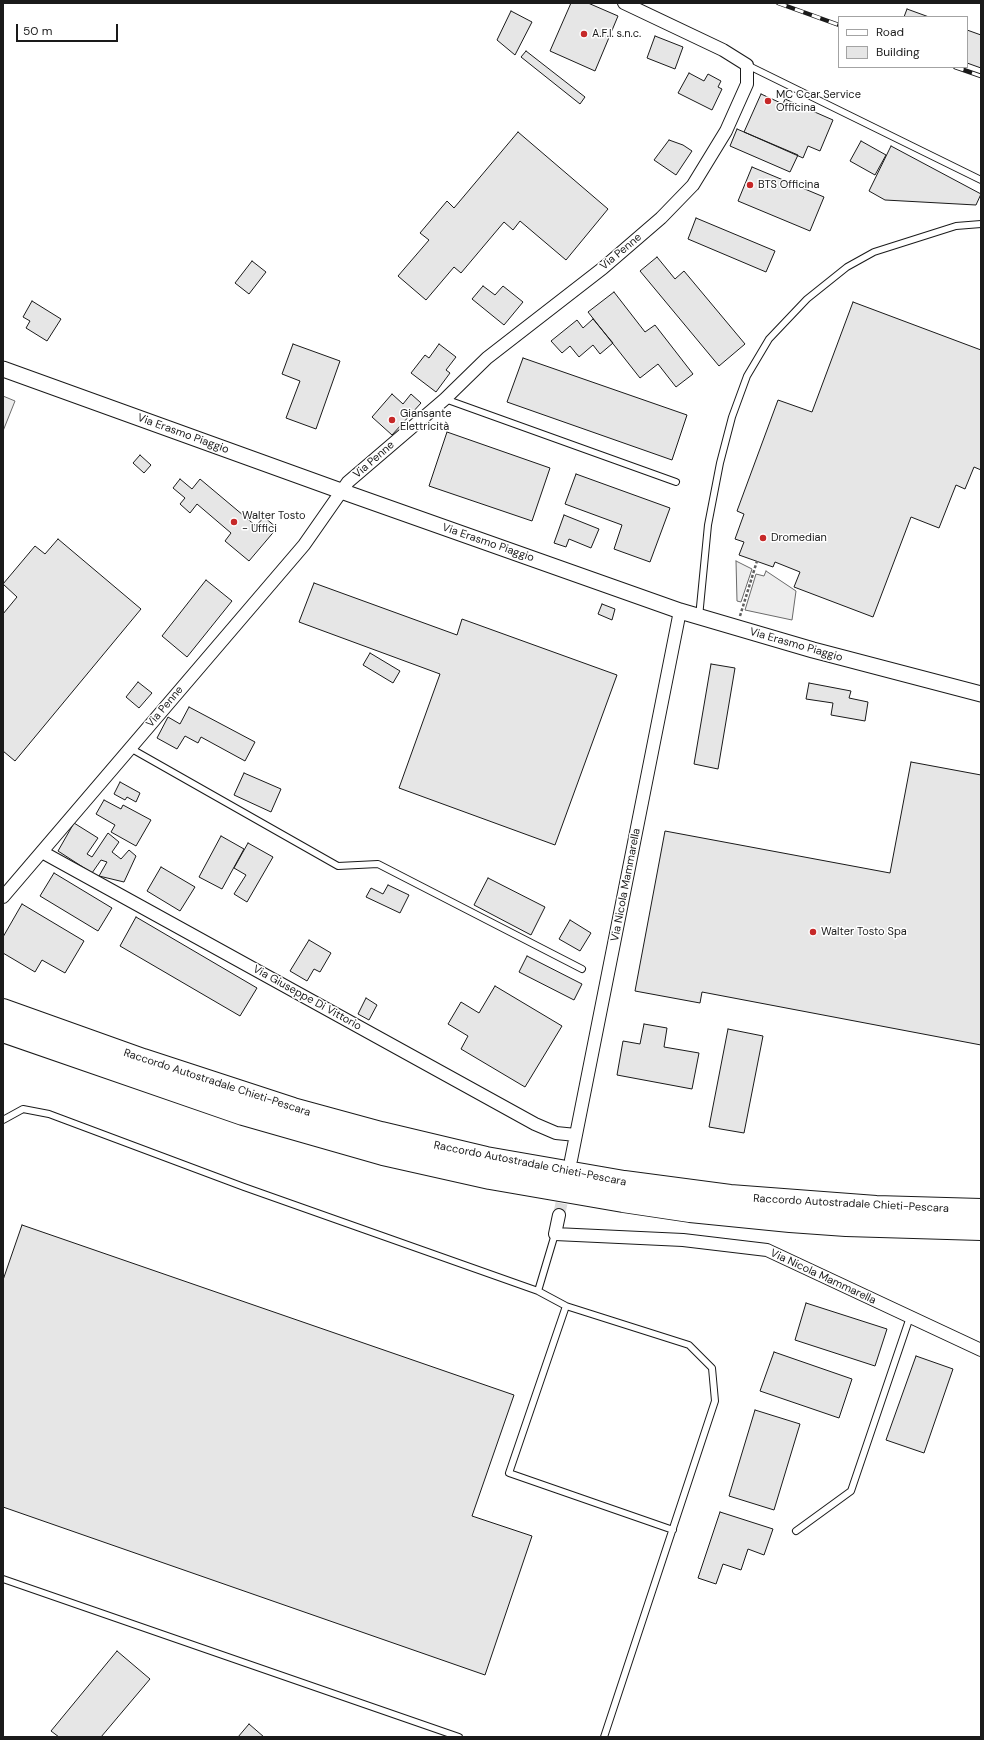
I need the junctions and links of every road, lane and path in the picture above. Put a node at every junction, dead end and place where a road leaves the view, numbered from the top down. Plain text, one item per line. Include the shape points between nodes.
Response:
1 (624, 3) edge
2 (747, 65) junction
3 (981, 180) edge
4 (981, 224) edge
5 (3, 369) edge
6 (445, 399) junction
7 (676, 482) dead end
8 (341, 491) junction
9 (757, 561) dead end
10 (680, 611) junction
11 (700, 617) junction
12 (736, 628) junction
13 (981, 694) edge
14 (130, 748) junction
15 (42, 852) junction
16 (3, 897) edge
17 (582, 969) dead end
18 (3, 1010) edge
19 (3, 1030) edge
20 (3, 1120) edge
21 (576, 1135) junction
22 (571, 1160) dead end
23 (981, 1210) edge
24 (559, 1215) tunnel mouth
25 (981, 1229) edge
26 (554, 1234) junction
27 (538, 1291) junction
28 (566, 1306) junction
29 (910, 1317) junction
30 (981, 1350) edge
31 (673, 1530) junction
32 (796, 1531) dead end
33 (3, 1579) edge
34 (459, 1737) edge
35 (604, 1737) edge

1 - 2 street via 723,50
2 - 3 lane
2 - 6 street, Via Penne via 747,84 726,132 693,185 603,268 487,358
4 - 11 lane via 956,226 874,252 847,267 807,299 769,339 747,376 732,417 720,463 708,525
5 - 8 street, Via Erasmo Piaggio
6 - 7 lane
6 - 8 street, Via Penne via 348,482
8 - 10 street, Via Erasmo Piaggio
8 - 14 street, Via Penne via 304,545
9 - 12 path
10 - 11 street, Via Erasmo Piaggio
10 - 21 street, Via Nicola Mammarella
11 - 12 street, Via Erasmo Piaggio
12 - 13 street, Via Erasmo Piaggio
14 - 15 street, Via Penne
14 - 17 lane via 338,866 378,864
15 - 16 street, Via Penne
15 - 21 street, Via Giuseppe Di Vittorio via 535,1124 556,1133
18 - 23 highway, Raccordo Autostradale Chieti-Pescara via 143,1060 293,1109 486,1158 624,1182 730,1196 876,1207
19 - 25 highway, Raccordo Autostradale Chieti-Pescara via 250,1116 383,1154 490,1178 690,1211 846,1225
20 - 27 lane via 23,1109 49,1114 244,1187
21 - 22 street, Via Nicola Mammarella
24 - 26 street
26 - 27 lane
26 - 29 street, Via Nicola Mammarella via 683,1240 767,1250
27 - 28 lane
28 - 31 lane via 689,1345 712,1368 715,1401
28 - 31 lane via 509,1473
29 - 30 street, Via Nicola Mammarella
29 - 32 lane via 851,1491
31 - 35 lane
33 - 34 lane

